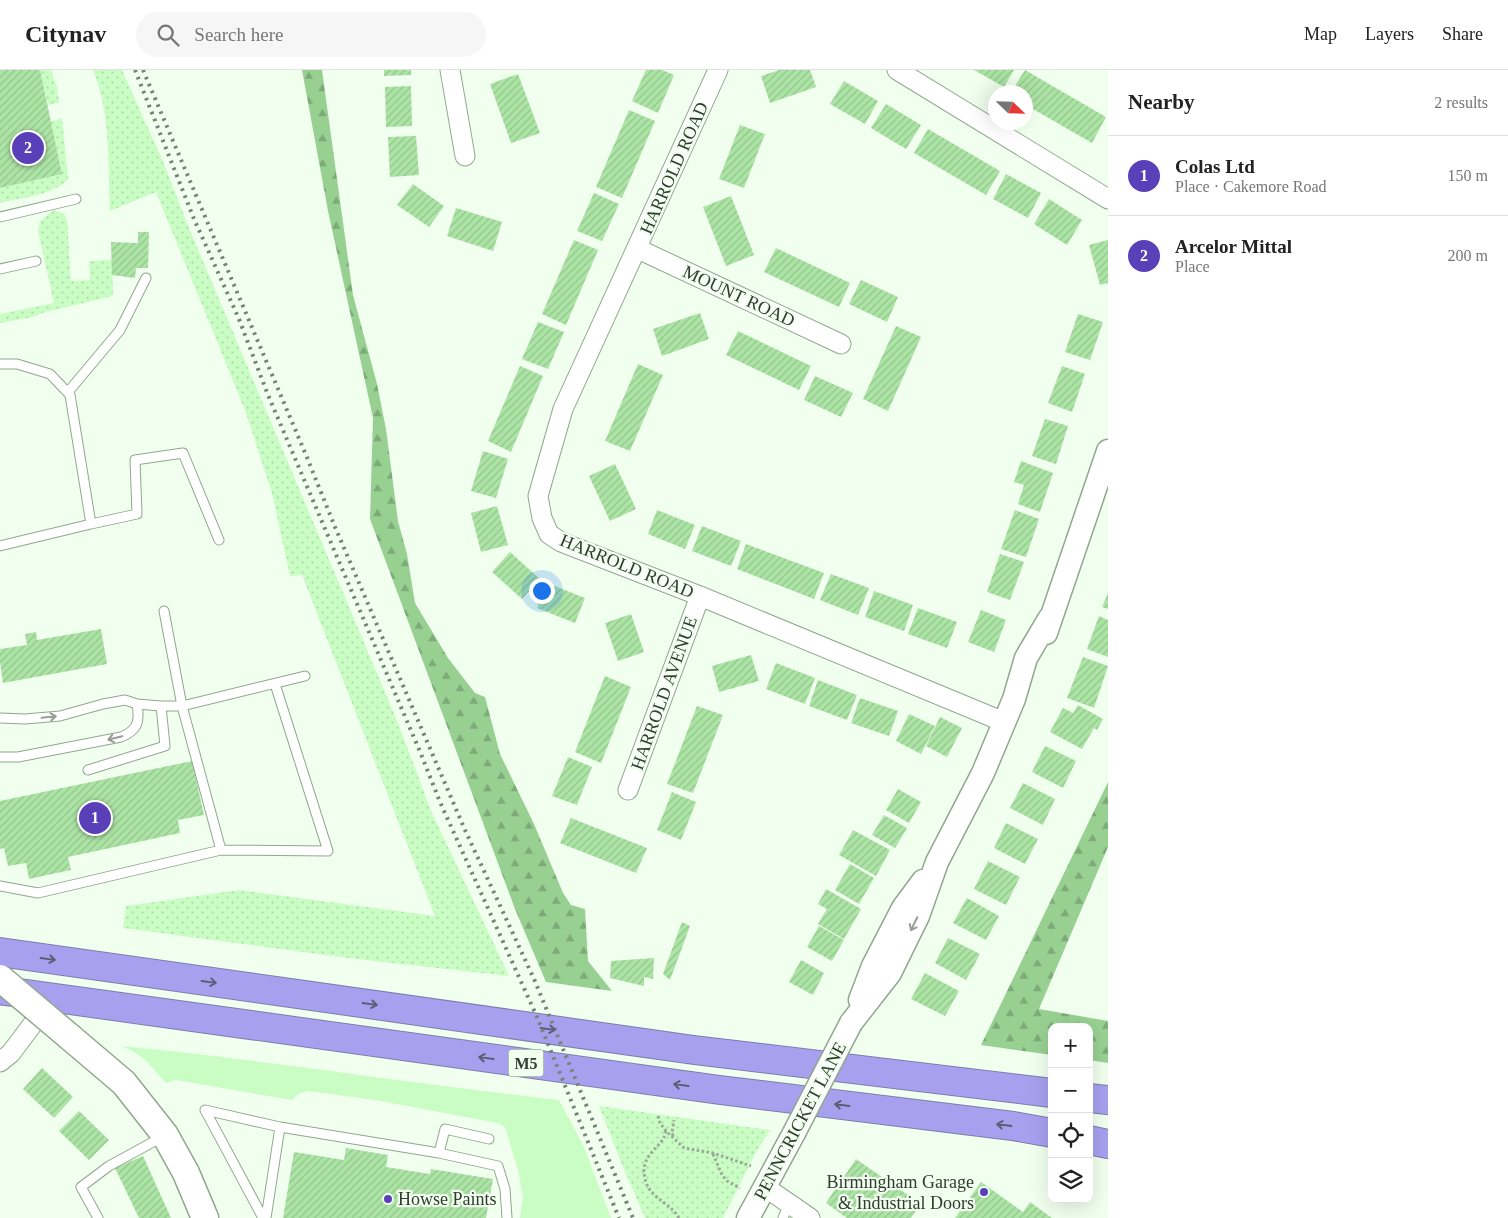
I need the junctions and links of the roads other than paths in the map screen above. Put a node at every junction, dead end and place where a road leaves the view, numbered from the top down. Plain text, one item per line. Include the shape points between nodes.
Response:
1 (450, 70) edge
2 (718, 70) edge
3 (897, 70) edge
4 (465, 156) dead end
5 (76, 199) dead end
6 (1108, 199) edge
7 (0, 217) edge
8 (638, 248) junction
9 (36, 261) dead end
10 (0, 269) edge
11 (146, 278) dead end
12 (841, 344) dead end
13 (0, 364) edge
14 (68, 392) junction
15 (1108, 452) edge
16 (91, 524) junction
17 (219, 540) dead end
18 (0, 546) edge
19 (700, 596) junction
20 (164, 611) dead end
21 (305, 676) dead end
22 (275, 684) junction
23 (137, 704) junction
24 (161, 706) junction
25 (182, 706) junction
26 (0, 718) edge
27 (1004, 722) junction
28 (0, 756) edge
29 (88, 770) dead end
30 (628, 790) dead end
31 (221, 850) junction
32 (0, 886) edge
33 (0, 952) edge
34 (0, 978) edge
35 (0, 990) edge
36 (34, 1022) junction
37 (0, 1062) edge
38 (1048, 1093) edge
39 (1093, 1098) edge
40 (1108, 1100) edge
41 (280, 1126) junction
42 (1048, 1132) edge
43 (165, 1135) junction
44 (489, 1139) dead end
45 (1093, 1141) edge
46 (1108, 1144) edge
47 (439, 1153) junction
48 (765, 1187) junction
49 (786, 1211) edge
50 (98, 1218) edge
51 (205, 1218) edge
52 (265, 1218) edge
53 (507, 1218) edge
54 (748, 1218) edge
55 (810, 1218) edge

1 - 4 street
2 - 8 street, HARROLD ROAD
3 - 6 street
5 - 7 lane
8 - 12 street, MOUNT ROAD
8 - 19 street, HARROLD ROAD via 563,409 538,496 549,534 561,542
9 - 10 lane
11 - 14 lane via 120,330
13 - 14 lane via 17,364 50,374
14 - 16 lane
15 - 27 street, PENNCRICKET LANE via 1049,619 1038,662 1014,699
16 - 17 lane via 137,514 135,460 184,453
16 - 18 lane
19 - 27 street, HARROLD ROAD
19 - 30 street, HARROLD AVENUE
20 - 25 lane
21 - 22 lane
22 - 25 lane
22 - 31 lane via 328,851
23 - 24 lane
26 -> 23 lane via 60,716 125,700
23 -> 28 lane via 136,728 120,737 18,757
24 - 25 lane
24 - 29 lane via 165,746
25 - 31 lane
27 - 48 street, PENNCRICKET LANE, bridge via 983,773 937,862 918,916 890,973 851,1023
31 - 32 lane via 38,893
33 -> 38 highway, M5 via 694,1050
34 - 36 main road, bridge
42 -> 35 highway, M5
36 - 37 street via 11,1053
36 - 43 main road, bridge via 71,1038 124,1083
39 - 40 highway
41 - 47 lane
41 - 52 lane
41 - 52 lane via 205,1110
43 - 50 lane via 109,1166 81,1187
43 - 51 main road
44 - 47 lane via 444,1129
45 - 46 highway
47 - 53 lane via 498,1166 505,1189
48 - 49 street
48 - 54 street, PENNCRICKET LANE
49 - 55 street

